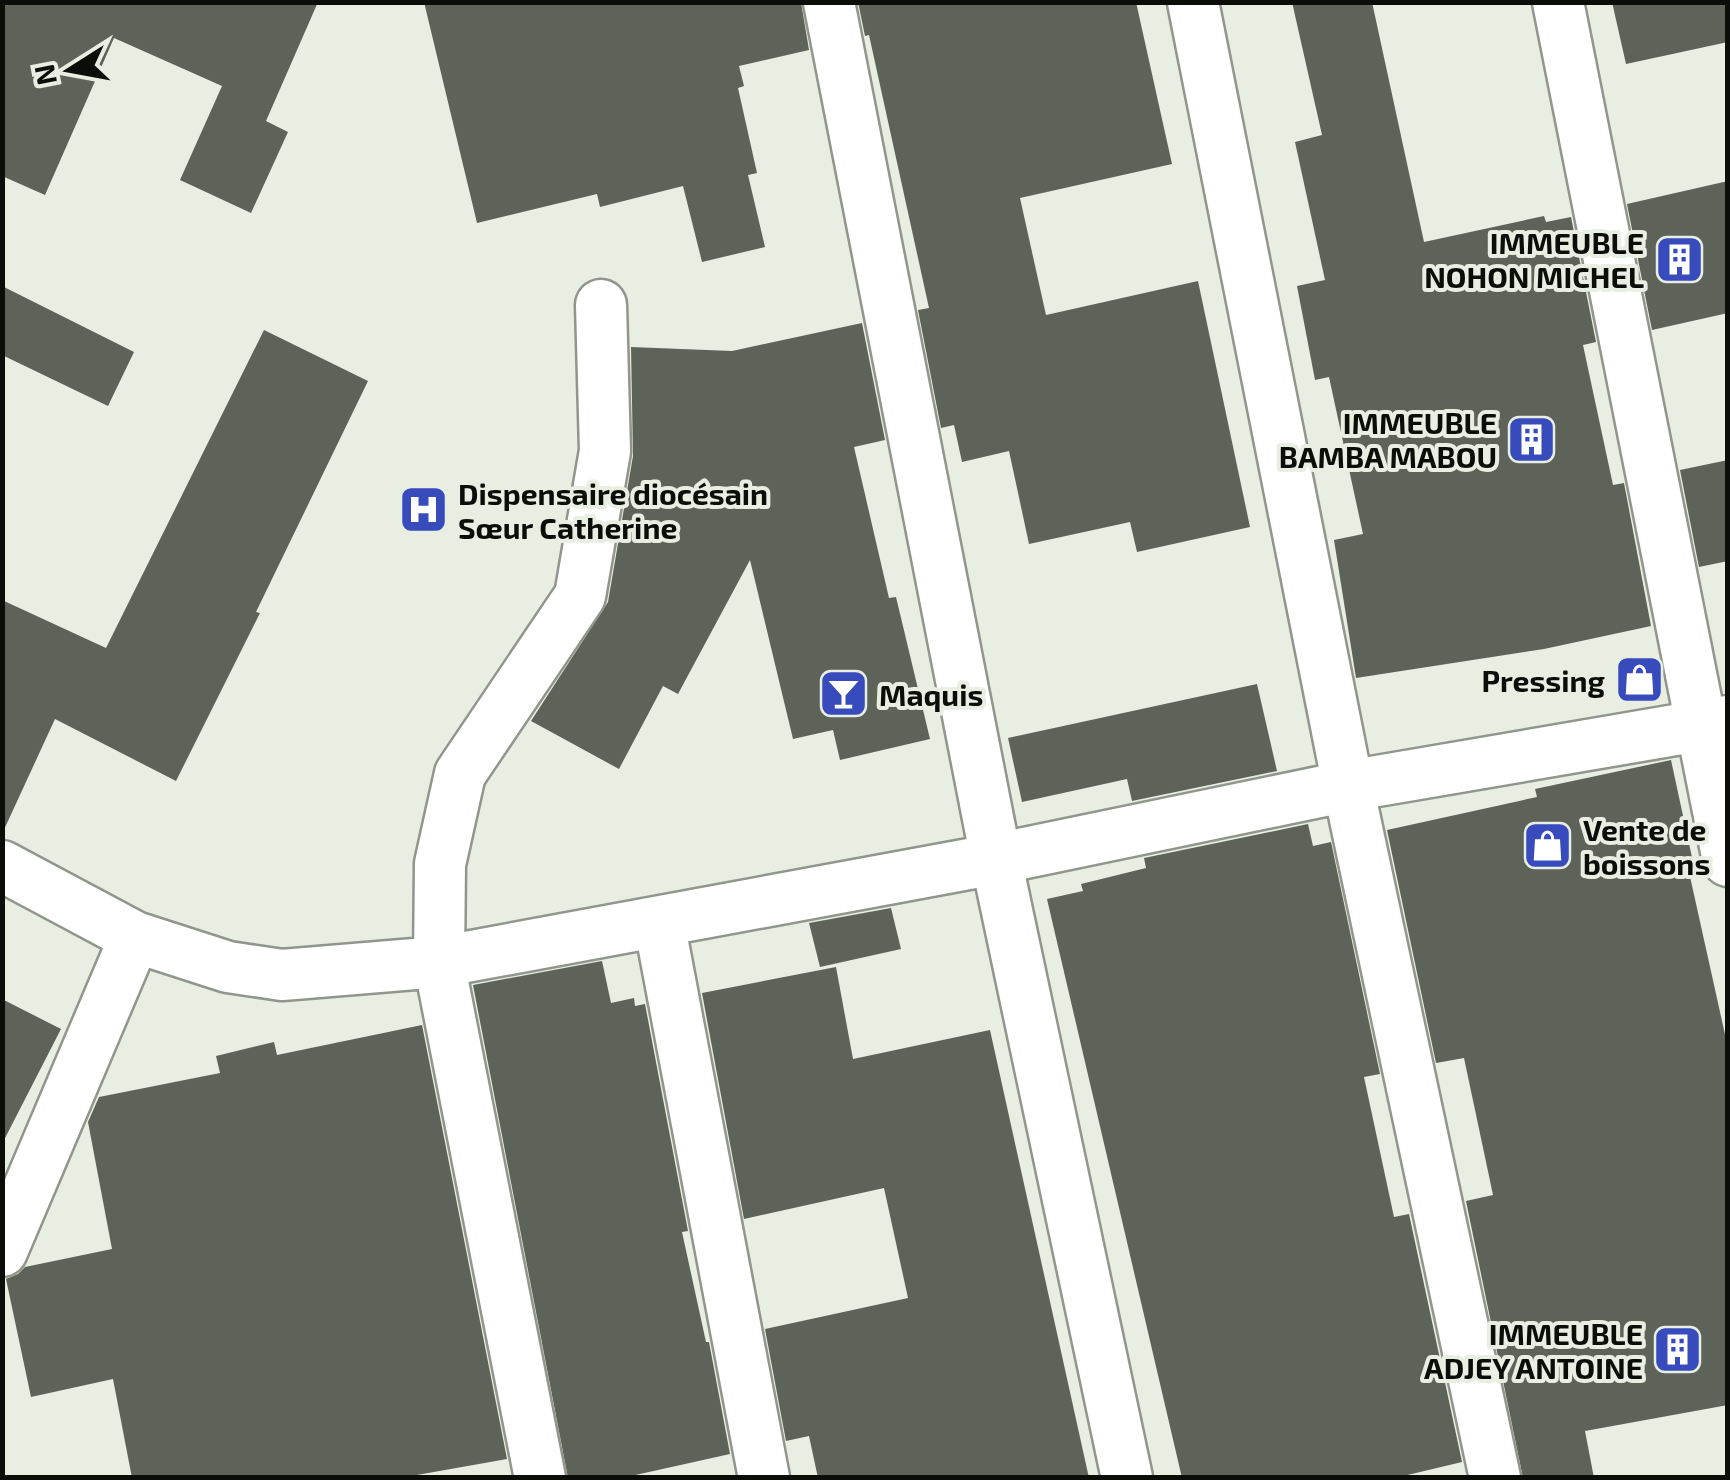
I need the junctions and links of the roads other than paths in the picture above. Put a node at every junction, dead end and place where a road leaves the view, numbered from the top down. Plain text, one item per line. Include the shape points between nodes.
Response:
1 (829, 2) edge
2 (1192, 2) edge
3 (1558, 2) edge
4 (601, 304) dead end
5 (1714, 724) edge
6 (1348, 786) junction
7 (996, 859) junction
8 (1728, 861) edge
9 (2, 866) edge
10 (659, 922) junction
11 (135, 937) junction
12 (439, 962) junction
13 (2, 1251) edge
14 (540, 1478) edge
15 (764, 1478) edge
16 (1127, 1478) edge
17 (1495, 1478) edge

1 - 7 street
2 - 6 street
3 - 5 street
4 - 12 street via 605,451 580,596 460,774 440,864
5 - 6 street
5 - 8 street
6 - 7 street
6 - 17 street
7 - 10 street
7 - 16 street
9 - 11 street
10 - 12 street
10 - 15 street
11 - 12 street via 228,967 282,975
11 - 13 street
12 - 14 street

